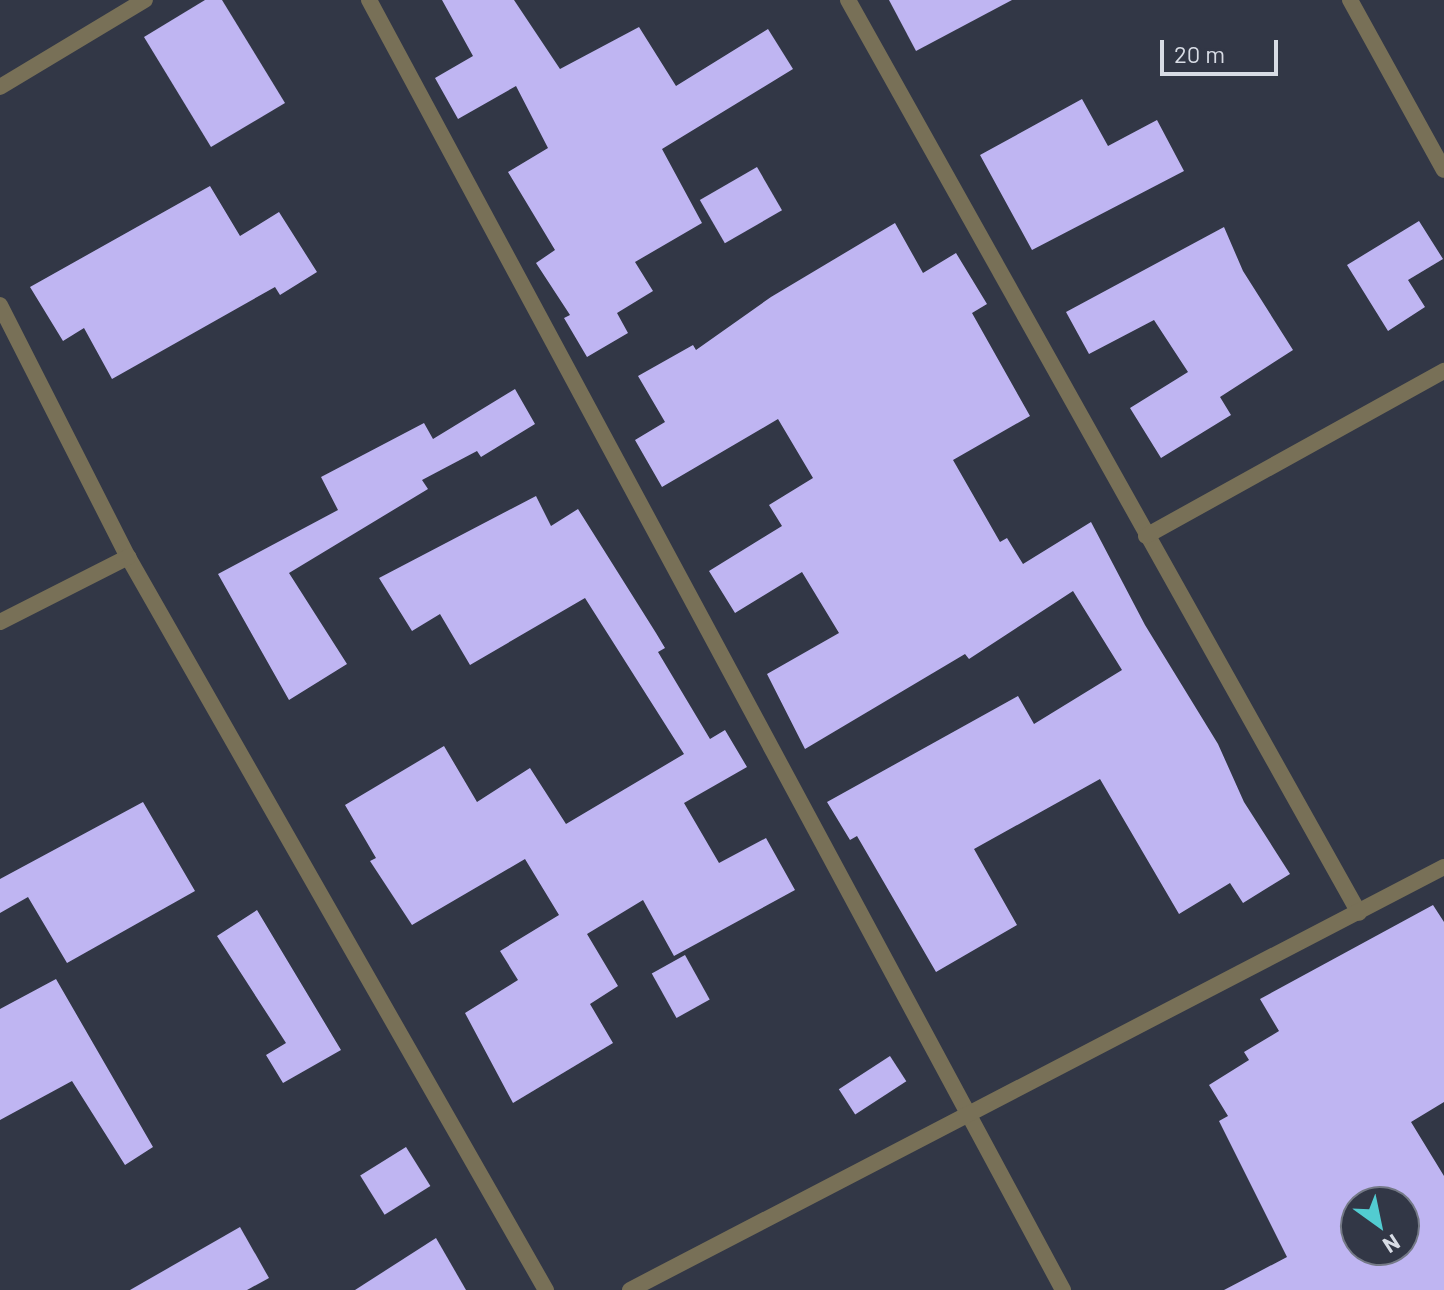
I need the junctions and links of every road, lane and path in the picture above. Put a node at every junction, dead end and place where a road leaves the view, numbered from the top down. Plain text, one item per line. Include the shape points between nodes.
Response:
1 (145, 0) edge
2 (369, 0) edge
3 (848, 0) edge
4 (1350, 0) edge
5 (0, 87) edge
6 (1444, 170) edge
7 (0, 305) edge
8 (1444, 371) edge
9 (1146, 536) junction
10 (128, 557) junction
11 (0, 622) edge
12 (1444, 867) edge
13 (1359, 913) junction
14 (966, 1114) junction
15 (546, 1290) edge
16 (630, 1290) edge
17 (1063, 1290) edge

1 - 5 street
2 - 14 street
3 - 9 street
4 - 6 street
7 - 10 street
8 - 9 street
9 - 13 street
10 - 11 street
10 - 15 street
12 - 13 street
13 - 14 street
14 - 16 street
14 - 17 street

